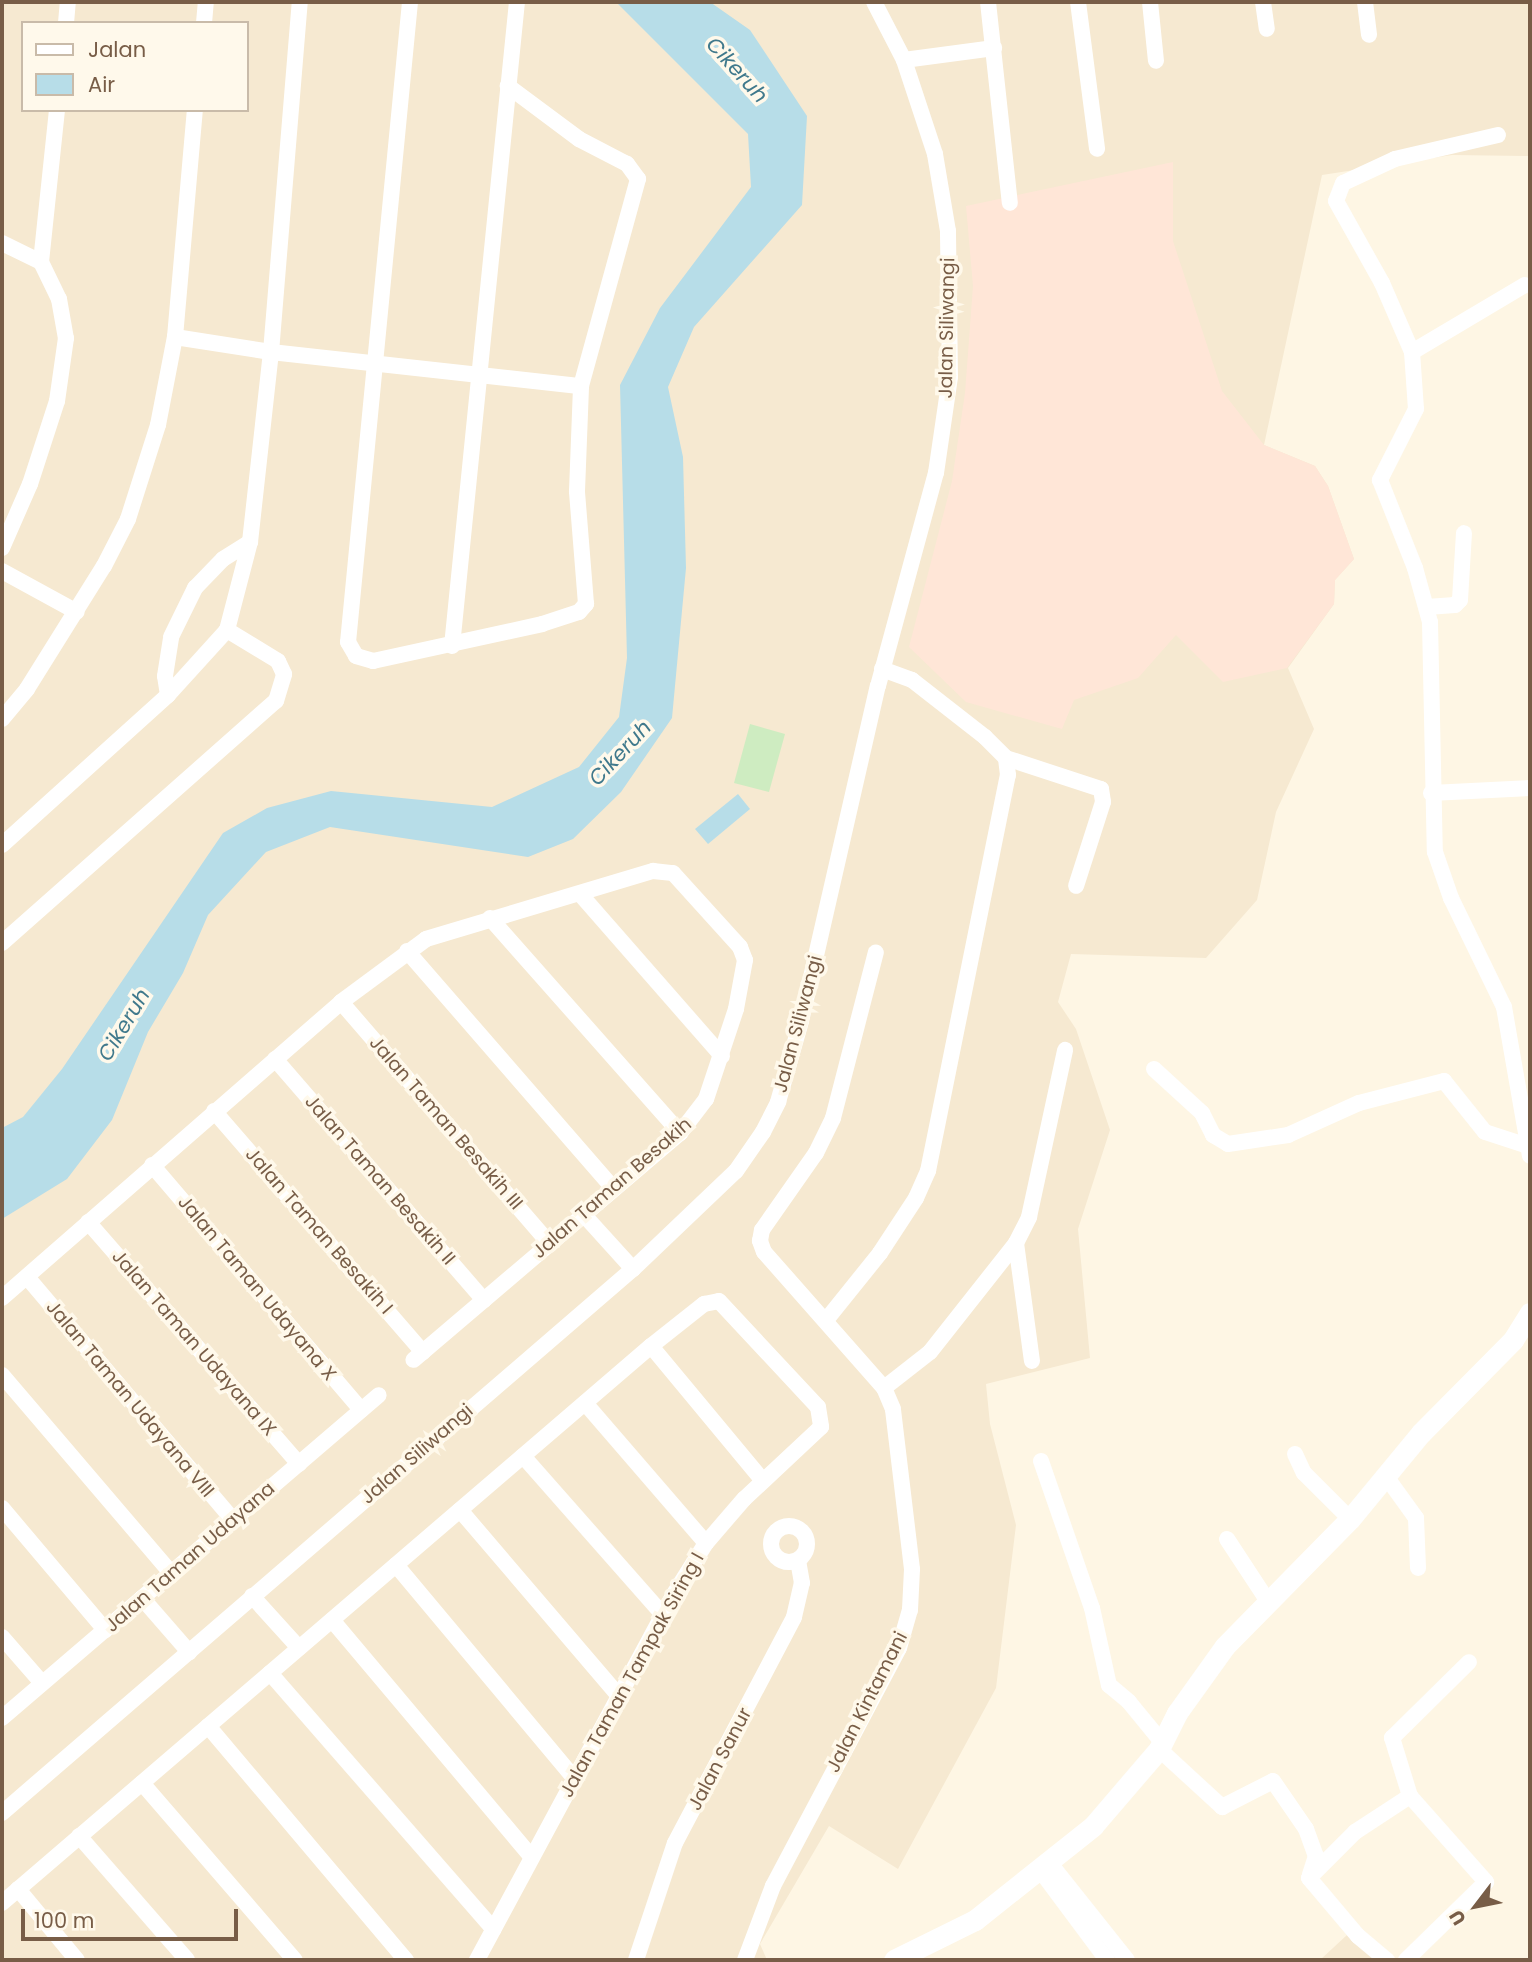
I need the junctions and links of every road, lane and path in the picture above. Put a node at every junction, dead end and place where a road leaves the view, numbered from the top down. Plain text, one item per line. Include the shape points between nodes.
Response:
1 (68, 2) edge
2 (206, 2) edge
3 (300, 2) edge
4 (410, 2) edge
5 (517, 2) edge
6 (874, 2) edge
7 (887, 2) edge
8 (988, 2) edge
9 (1078, 2) edge
10 (1150, 2) edge
11 (1263, 2) edge
12 (1365, 2) edge
13 (66, 21) edge
14 (204, 21) edge
15 (887, 28) junction
16 (1267, 29) dead end
17 (1369, 35) dead end
18 (993, 48) junction
19 (904, 61) junction
20 (1156, 61) dead end
21 (508, 86) junction
22 (57, 112) edge
23 (195, 112) edge
24 (1498, 135) dead end
25 (1097, 149) dead end
26 (1010, 203) dead end
27 (2, 243) edge
28 (41, 262) junction
29 (1525, 285) dead end
30 (175, 337) junction
31 (271, 352) junction
32 (1412, 352) junction
33 (373, 360) junction
34 (479, 372) junction
35 (580, 386) junction
36 (1464, 533) dead end
37 (250, 542) junction
38 (2, 548) edge
39 (2, 571) edge
40 (1427, 607) junction
41 (77, 612) junction
42 (227, 630) junction
43 (452, 646) junction
44 (882, 669) junction
45 (168, 695) junction
46 (2, 719) edge
47 (1006, 758) junction
48 (1530, 788) edge
49 (1431, 793) junction
50 (2, 845) edge
51 (1076, 886) dead end
52 (581, 895) junction
53 (490, 918) junction
54 (2, 943) edge
55 (407, 951) junction
56 (876, 952) dead end
57 (341, 1002) junction
58 (1065, 1050) dead end
59 (722, 1056) junction
60 (275, 1059) junction
61 (1154, 1069) dead end
62 (215, 1111) junction
63 (680, 1133) junction
64 (1529, 1151) edge
65 (152, 1165) junction
66 (614, 1189) junction
67 (584, 1215) junction
68 (88, 1222) junction
69 (1016, 1243) junction
70 (550, 1244) junction
71 (633, 1269) junction
72 (27, 1277) junction
73 (2, 1298) edge
74 (484, 1300) junction
75 (1530, 1313) edge
76 (827, 1319) junction
77 (651, 1346) junction
78 (418, 1356) joint
79 (1032, 1361) dead end
80 (2, 1375) edge
81 (884, 1388) junction
82 (379, 1395) dead end
83 (585, 1403) junction
84 (361, 1410) junction
85 (1295, 1454) dead end
86 (523, 1456) junction
87 (1041, 1461) dead end
88 (299, 1464) junction
89 (1385, 1475) junction
90 (763, 1482) junction
91 (2, 1508) edge
92 (460, 1510) junction
93 (1350, 1519) junction
94 (233, 1520) junction
95 (1227, 1539) dead end
96 (706, 1543) junction
97 (798, 1560) dead end
98 (396, 1565) junction
99 (1418, 1568) dead end
100 (171, 1573) junction
101 (252, 1596) junction
102 (142, 1598) junction
103 (1269, 1603) junction
104 (663, 1615) junction
105 (332, 1620) junction
106 (105, 1630) junction
107 (2, 1637) edge
108 (299, 1648) junction
109 (189, 1652) junction
110 (1469, 1662) dead end
111 (270, 1673) junction
112 (42, 1683) junction
113 (619, 1696) junction
114 (2, 1718) edge
115 (208, 1726) junction
116 (1160, 1745) junction
117 (574, 1778) junction
118 (142, 1783) junction
119 (1410, 1796) junction
120 (2, 1813) edge
121 (79, 1836) junction
122 (531, 1856) junction
123 (1044, 1866) junction
124 (1309, 1878) junction
125 (18, 1889) junction
126 (2, 1903) edge
127 (493, 1929) junction
128 (77, 1960) edge
129 (187, 1960) edge
130 (295, 1960) edge
131 (406, 1960) edge
132 (477, 1960) edge
133 (636, 1960) edge
134 (745, 1960) edge
135 (894, 1960) edge
136 (1107, 1960) edge
137 (1127, 1960) edge
138 (1387, 1960) edge
139 (1406, 1960) edge

1 - 13 street
2 - 14 street
3 - 31 street
4 - 33 street
5 - 21 street
6 - 15 street, Jalan Siliwangi
7 - 15 street
8 - 18 street
9 - 25 street
10 - 20 street
11 - 16 street
12 - 17 street
15 - 19 street, Jalan Siliwangi
18 - 19 street
18 - 26 street
19 - 44 street, Jalan Siliwangi via 934,154 948,231 950,377 936,473
21 - 34 street
21 - 35 street via 579,139 627,164 638,179
22 - 28 street
23 - 30 street
24 - 32 street via 1395,159 1343,183 1336,194 1339,211 1382,283
27 - 28 street
28 - 38 street via 66,320 62,369 57,401 30,484
29 - 32 street
30 - 31 street
30 - 41 street via 158,425 128,519
31 - 33 street
31 - 37 street
32 - 40 street via 1416,409 1380,480
33 - 34 street
33 - 43 street via 348,642 356,656 373,661
34 - 35 street
34 - 43 street
35 - 43 street via 577,491 586,604 579,612 542,624
36 - 40 street via 1460,600 1455,605
37 - 42 street
37 - 45 street via 206,573 191,597 171,637 165,676
39 - 41 street
40 - 49 street via 1434,659
41 - 46 street
42 - 45 street
42 - 54 street via 278,661 284,674 276,701
44 - 47 street via 912,680
44 - 71 street, Jalan Siliwangi via 804,1009 778,1102 736,1171
45 - 50 street
47 - 51 street via 1101,789 1103,802
47 - 76 street via 1002,814 928,1171 880,1253
48 - 49 street
49 - 64 street via 1440,874 1504,1007
52 - 53 street
52 - 59 street
52 - 59 street, Jalan Taman Besakih via 653,871 673,873 740,947 744,972
53 - 55 street via 454,927
53 - 63 street
55 - 57 street
55 - 66 street
56 - 76 street via 833,1118 816,1153 762,1230 760,1241 764,1252
57 - 60 street
57 - 70 street, Jalan Taman Besakih III
58 - 69 street via 1029,1217
59 - 63 street, Jalan Taman Besakih via 706,1099
60 - 62 street
60 - 74 street, Jalan Taman Besakih II
61 - 64 street via 1202,1113 1213,1135 1228,1144 1289,1135 1359,1103 1444,1082 1485,1132
62 - 65 street
62 - 78 street, Jalan Taman Besakih I
63 - 66 street, Jalan Taman Besakih
65 - 68 street
65 - 84 street, Jalan Taman Udayana X
66 - 67 street, Jalan Taman Besakih
67 - 70 street, Jalan Taman Besakih
67 - 71 street
68 - 72 street
68 - 88 street, Jalan Taman Udayana IX
69 - 79 street
69 - 81 street via 930,1352
70 - 74 street, Jalan Taman Besakih
71 - 101 street, Jalan Siliwangi
72 - 73 street
72 - 94 street, Jalan Taman Udayana VIII
74 - 78 street, Jalan Taman Besakih
75 - 89 street via 1513,1340
76 - 81 street
77 - 83 street
77 - 90 street
77 - 90 street, Jalan Taman Tampak Siring I via 704,1304 719,1301 818,1407 821,1427
80 - 100 street
81 - 134 street, Jalan Kintamani via 899,1440 912,1569 910,1610 900,1648 773,1886
82 - 84 street, Jalan Taman Udayana
83 - 86 street
83 - 96 street
84 - 88 street, Jalan Taman Udayana
85 - 93 street via 1304,1473
86 - 92 street
86 - 104 street
87 - 116 street via 1092,1608 1109,1685 1129,1702
88 - 94 street, Jalan Taman Udayana
89 - 93 street
89 - 99 street via 1413,1511
90 - 96 street, Jalan Taman Tampak Siring I
91 - 106 street
92 - 98 street
92 - 113 street
93 - 103 street
94 - 100 street, Jalan Taman Udayana
95 - 103 street
96 - 104 street, Jalan Taman Tampak Siring I
97 - 133 street, Jalan Sanur via 802,1583 794,1618 675,1843
98 - 105 street
98 - 117 street
100 - 102 street, Jalan Taman Udayana
101 - 108 street
101 - 109 street, Jalan Siliwangi
102 - 106 street, Jalan Taman Udayana
102 - 109 street
103 - 116 street via 1209,1666
104 - 113 street, Jalan Taman Tampak Siring I
105 - 108 street
105 - 122 street
106 - 112 street, Jalan Taman Udayana
107 - 112 street
108 - 111 street
109 - 120 street, Jalan Siliwangi
110 - 119 street via 1392,1738
111 - 115 street
111 - 127 street
112 - 114 street, Jalan Taman Udayana
113 - 117 street, Jalan Taman Tampak Siring I
115 - 118 street
115 - 131 street
116 - 123 street via 1093,1826
116 - 124 street via 1222,1807 1273,1781 1306,1829 1316,1856
117 - 122 street, Jalan Taman Tampak Siring I
118 - 121 street
118 - 130 street
119 - 124 street via 1355,1832
119 - 139 street via 1486,1882
121 - 125 street
121 - 129 street
122 - 127 street, Jalan Taman Tampak Siring I
123 - 135 street via 968,1925
123 - 136 street
123 - 137 street
124 - 138 street via 1358,1936
125 - 126 street
125 - 128 street
127 - 132 street, Jalan Taman Tampak Siring I

